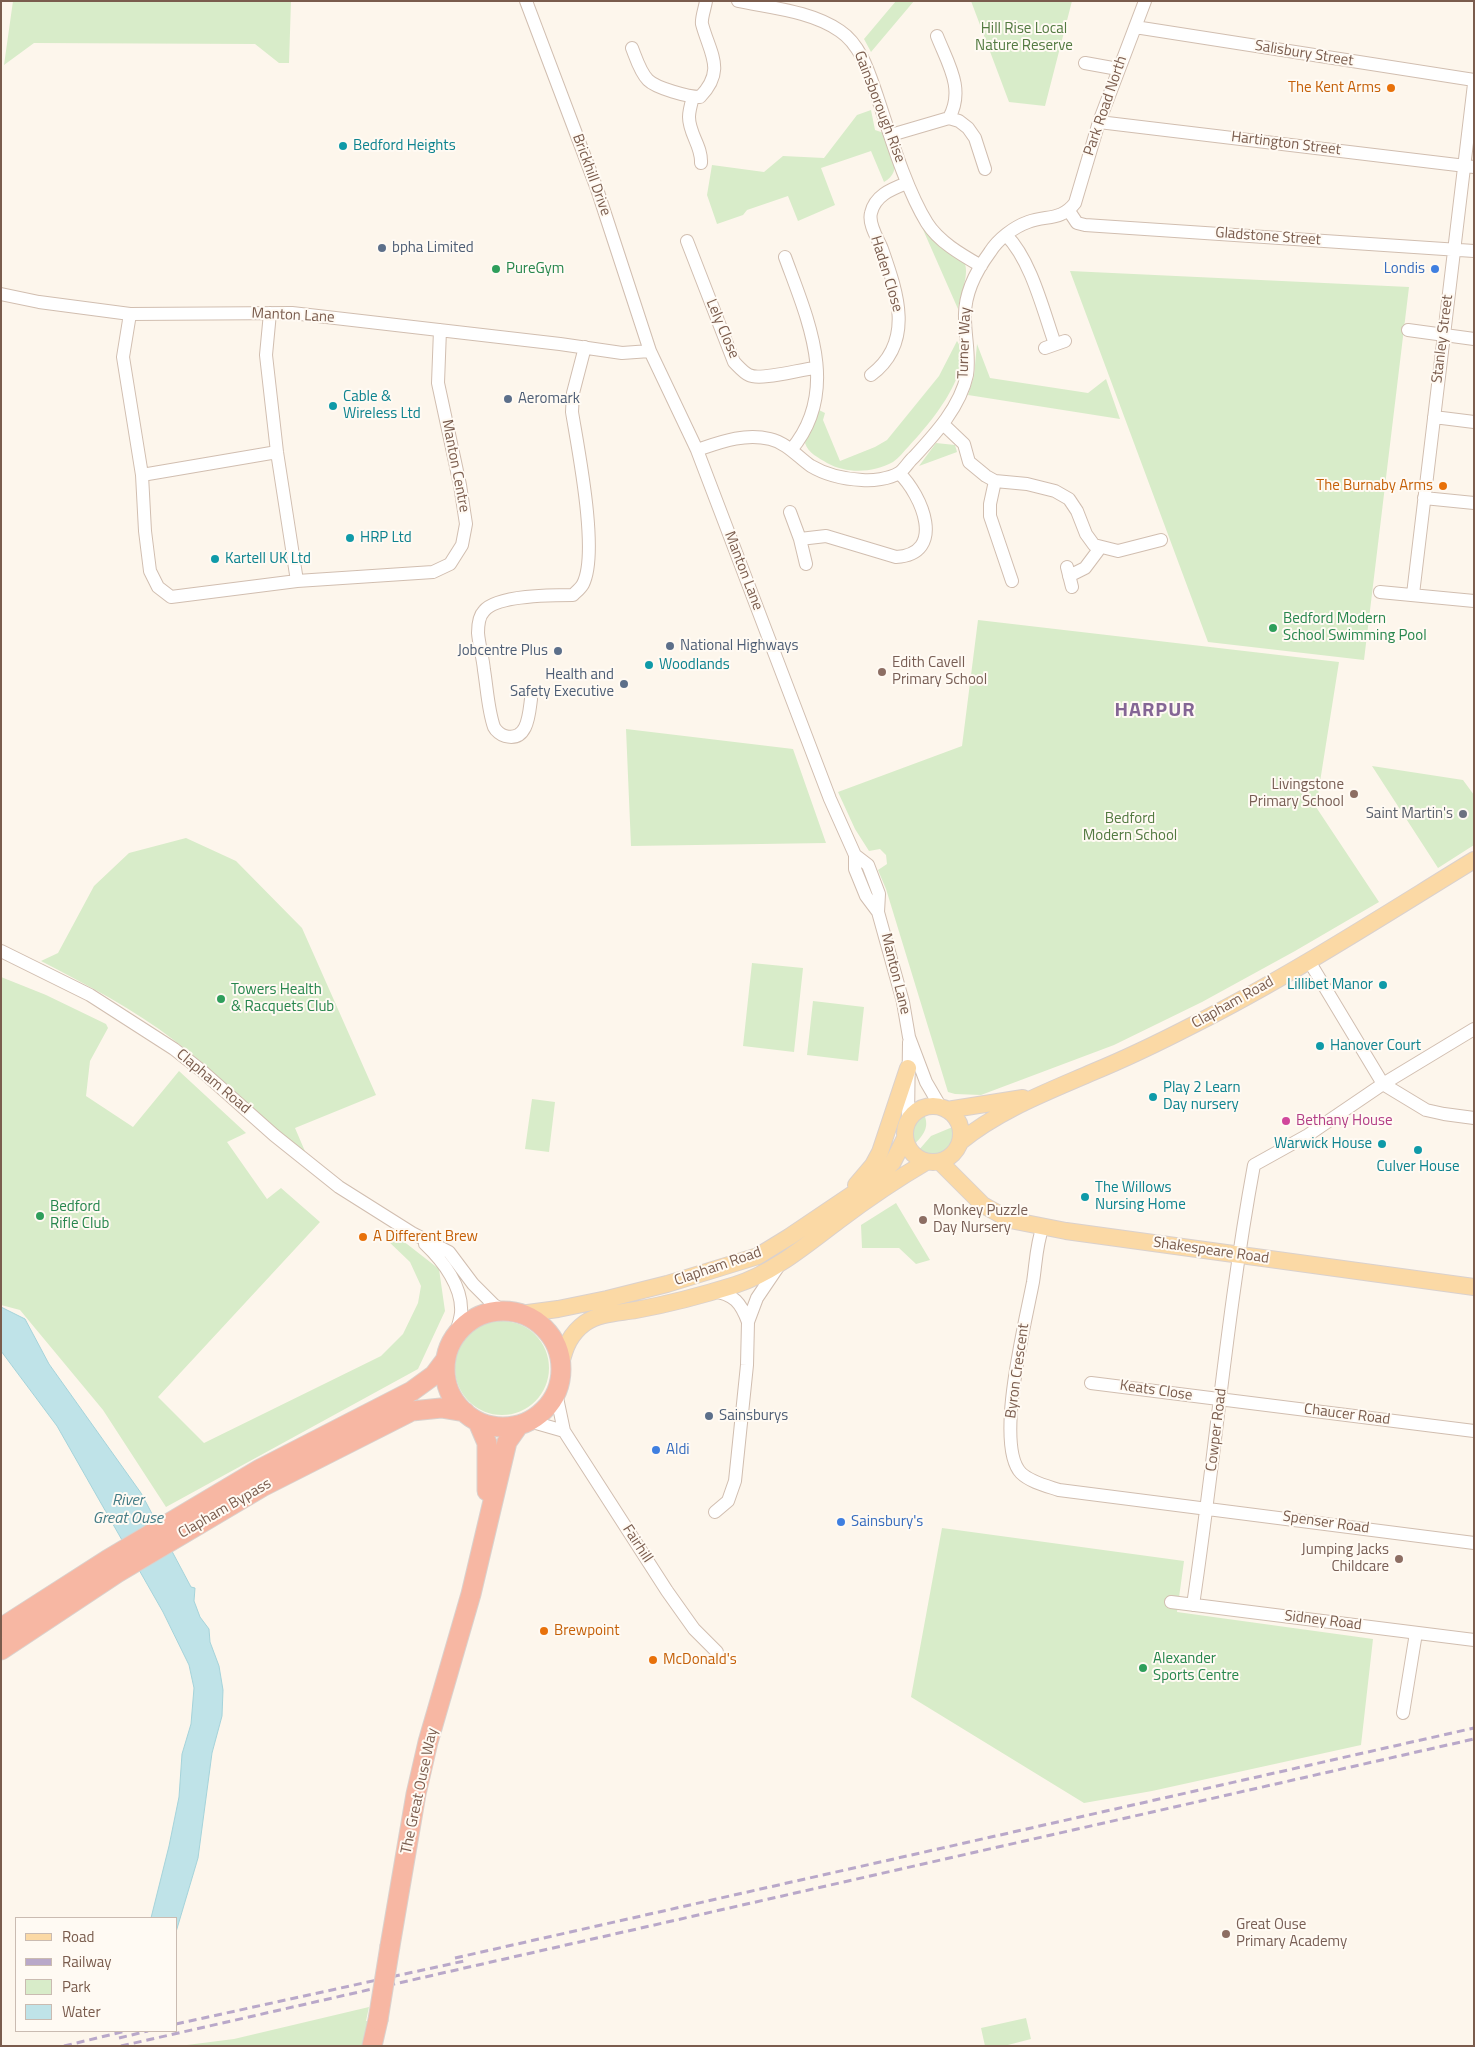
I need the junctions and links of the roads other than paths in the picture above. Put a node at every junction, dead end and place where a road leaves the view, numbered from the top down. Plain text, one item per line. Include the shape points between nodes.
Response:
1 (526, 1) edge
2 (706, 1) edge
3 (738, 1) edge
4 (1145, 1) edge
5 (1135, 27) junction
6 (937, 36) dead end
7 (632, 48) dead end
8 (1085, 63) dead end
9 (1118, 69) junction
10 (1474, 80) edge
11 (1474, 84) edge
12 (693, 97) junction
13 (949, 118) junction
14 (1099, 122) junction
15 (891, 135) junction
16 (701, 163) dead end
17 (1469, 166) edge
18 (985, 169) dead end
19 (907, 183) junction
20 (1069, 211) junction
21 (1006, 235) junction
22 (687, 242) dead end
23 (1454, 250) junction
24 (1474, 251) edge
25 (785, 257) dead end
26 (981, 266) junction
27 (1, 294) edge
28 (270, 313) junction
29 (130, 314) junction
30 (440, 330) junction
31 (1408, 330) dead end
32 (1444, 335) junction
33 (1474, 339) edge
34 (1055, 344) dead end
35 (584, 347) junction
36 (650, 351) junction
37 (816, 368) junction
38 (871, 375) dead end
39 (1434, 417) junction
40 (1474, 422) edge
41 (943, 424) junction
42 (697, 450) junction
43 (791, 450) junction
44 (277, 452) junction
45 (899, 473) junction
46 (142, 475) junction
47 (995, 481) junction
48 (1424, 498) junction
49 (1474, 503) edge
50 (790, 512) dead end
51 (800, 539) junction
52 (1161, 540) dead end
53 (1100, 548) junction
54 (806, 564) dead end
55 (1005, 573) dead end
56 (1069, 577) dead end
57 (297, 582) junction
58 (1380, 592) dead end
59 (1412, 594) junction
60 (1474, 601) edge
61 (531, 699) dead end
62 (1474, 860) edge
63 (1, 951) edge
64 (1309, 962) junction
65 (1474, 1029) edge
66 (909, 1038) junction
67 (908, 1068) junction
68 (1383, 1084) junction
69 (1035, 1096) junction
70 (944, 1108) junction
71 (1474, 1118) edge
72 (908, 1121) junction
73 (905, 1138) junction
74 (958, 1146) junction
75 (933, 1162) junction
76 (961, 1183) junction
77 (847, 1197) junction
78 (1043, 1226) junction
79 (412, 1232) junction
80 (1240, 1255) junction
81 (782, 1261) junction
82 (667, 1284) junction
83 (736, 1285) junction
84 (1474, 1287) edge
85 (713, 1291) junction
86 (754, 1306) junction
87 (512, 1312) junction
88 (748, 1322) junction
89 (455, 1336) junction
90 (446, 1359) junction
91 (561, 1364) junction
92 (1091, 1383) dead end
93 (556, 1393) junction
94 (1221, 1400) junction
95 (472, 1417) junction
96 (524, 1423) junction
97 (564, 1431) junction
98 (1474, 1431) edge
99 (261, 1478) junction
100 (1208, 1507) junction
101 (715, 1512) dead end
102 (484, 1540) junction
103 (1474, 1543) edge
104 (1171, 1602) dead end
105 (1193, 1605) junction
106 (1, 1628) edge
107 (1416, 1633) junction
108 (1474, 1640) edge
109 (1, 1650) edge
110 (717, 1652) dead end
111 (1403, 1713) dead end
112 (372, 2046) edge

1 - 36 street, Brickhill Drive via 596,189
2 - 12 street via 702,23 715,66 714,76 708,89 700,97
3 - 15 street, Gainsborough Rise via 813,18 839,30 851,40 865,64
4 - 5 street, Park Road North
5 - 9 street, Park Road North
5 - 10 street, Salisbury Street
6 - 13 street via 957,95
7 - 12 street via 648,80
8 - 9 street
9 - 14 street, Park Road North
11 - 17 street, Stanley Street
12 - 16 street via 689,116 702,153
13 - 15 street
13 - 18 street via 968,128 975,138
14 - 17 street, Hartington Street
14 - 20 street, Park Road North via 1075,203
15 - 19 street, Gainsborough Rise
17 - 23 street, Stanley Street
19 - 26 street, Gainsborough Rise via 928,224 953,249
19 - 38 street, Haden Close via 879,197 870,215 899,306 900,324 891,353 883,367
20 - 21 street, Turner Way via 1058,217 1028,222
20 - 23 street, Gladstone Street via 1077,223 1085,225
21 - 26 street, Turner Way via 991,249
21 - 34 street via 1024,260
22 - 37 street, Lely Close via 734,362 742,370 750,376 762,378
23 - 24 street, Gladstone Street
23 - 32 street, Stanley Street
25 - 37 street via 812,331
26 - 41 street, Turner Way via 966,300 967,374 956,403
27 - 29 street, Manton Lane
28 - 29 street, Manton Lane
28 - 30 street, Manton Lane
28 - 44 street via 266,355
29 - 46 street, Manton Centre via 124,357
30 - 35 street, Manton Lane
30 - 57 street, Manton Centre via 438,383 466,524 462,545 450,564 433,572
31 - 32 street
32 - 33 street
32 - 39 street, Stanley Street
35 - 36 street, Manton Lane via 622,353
35 - 61 street via 572,412 590,537 589,562 583,586 573,595 550,595 494,604 484,611 479,622 495,729 509,737 519,735 527,727
36 - 42 street, Manton Lane
37 - 43 street via 815,401 800,439
39 - 40 street
39 - 48 street, Stanley Street
41 - 45 street, Turner Way
41 - 47 street via 964,444 970,462
42 - 43 street via 741,437 771,439
42 - 66 street, Manton Lane via 830,799 855,855 855,869 866,896 878,912 903,1002
43 - 45 street via 811,466 846,479 864,481
44 - 46 street
44 - 57 street
45 - 51 street via 914,490 926,522 926,535 916,552 896,557 826,536
46 - 57 street, Manton Centre via 150,571 158,587 171,597
47 - 53 street via 1027,484 1055,491 1069,499 1086,534
47 - 55 street via 990,516
48 - 49 street
48 - 59 street, Stanley Street
50 - 51 street
51 - 54 street
52 - 53 street via 1118,551
53 - 56 street via 1085,568
58 - 59 street
59 - 60 street
62 - 64 main road, Clapham Road
63 - 79 street, Clapham Road via 90,995 163,1041 312,1166
64 - 68 street
64 - 69 main road, Clapham Road via 1193,1025
65 - 68 street
66 - 67 street, Manton Lane
66 - 70 street, Manton Lane via 926,1082
67 - 72 street, Manton Lane
67 - 77 main road via 874,1165
68 - 71 street via 1426,1110
68 - 80 street, Cowper Road via 1308,1136 1254,1165
69 - 70 main road, Clapham Road
69 - 74 main road, Clapham Road via 980,1126
70 - 72 main road via 924,1107
70 - 74 main road via 958,1122
72 - 73 main road
73 - 75 main road via 912,1154
73 - 77 main road, Clapham Road via 889,1167
74 - 75 main road via 952,1155
74 - 76 main road
75 - 76 main road, Shakespeare Road
75 - 81 main road, Clapham Road via 888,1185
76 - 78 main road, Shakespeare Road via 983,1205 1010,1220
77 - 82 main road, Clapham Road via 758,1256
78 - 80 main road, Shakespeare Road
78 - 100 street, Byron Crescent via 1014,1378 1010,1433 1013,1456 1021,1473 1039,1484 1059,1490
79 - 87 street, Clapham Road via 449,1252 494,1305
79 - 89 street, Clapham Road via 452,1278 461,1313
80 - 84 main road, Shakespeare Road
80 - 94 street, Cowper Road
81 - 83 main road, Clapham Road
81 - 86 street
82 - 83 main road via 687,1288 724,1281
82 - 87 main road, Clapham Road via 558,1310
83 - 85 main road, Clapham Road
83 - 86 street via 752,1296
85 - 88 street via 723,1292 736,1300
85 - 91 main road, Clapham Road via 592,1319 570,1339
86 - 88 street
87 - 89 highway via 492,1312 476,1318
87 - 91 highway via 535,1321 548,1333
88 - 101 street via 747,1372 735,1482 728,1501
89 - 90 highway
90 - 95 highway via 444,1370 452,1393
90 - 99 highway, Clapham Bypass via 434,1375 412,1391
91 - 93 highway
92 - 94 street, Keats Close
93 - 96 highway via 543,1411
93 - 97 street, Fairhill
94 - 98 street, Chaucer Road
94 - 100 street, Cowper Road
95 - 96 highway via 491,1426
95 - 99 highway, Clapham Bypass via 441,1408 412,1411
95 - 102 highway, The Great Ouse Way via 487,1443
96 - 97 street
96 - 102 highway, The Great Ouse Way via 507,1442
97 - 110 street, Fairhill via 667,1591 694,1629
99 - 106 highway, Clapham Bypass via 107,1560
99 - 109 highway, Clapham Bypass
100 - 103 street, Spenser Road
100 - 105 street, Cowper Road
102 - 112 highway, The Great Ouse Way, bridge via 416,1794
104 - 105 street, Sidney Road
105 - 107 street, Sidney Road
107 - 108 street, Sidney Road
107 - 111 street

